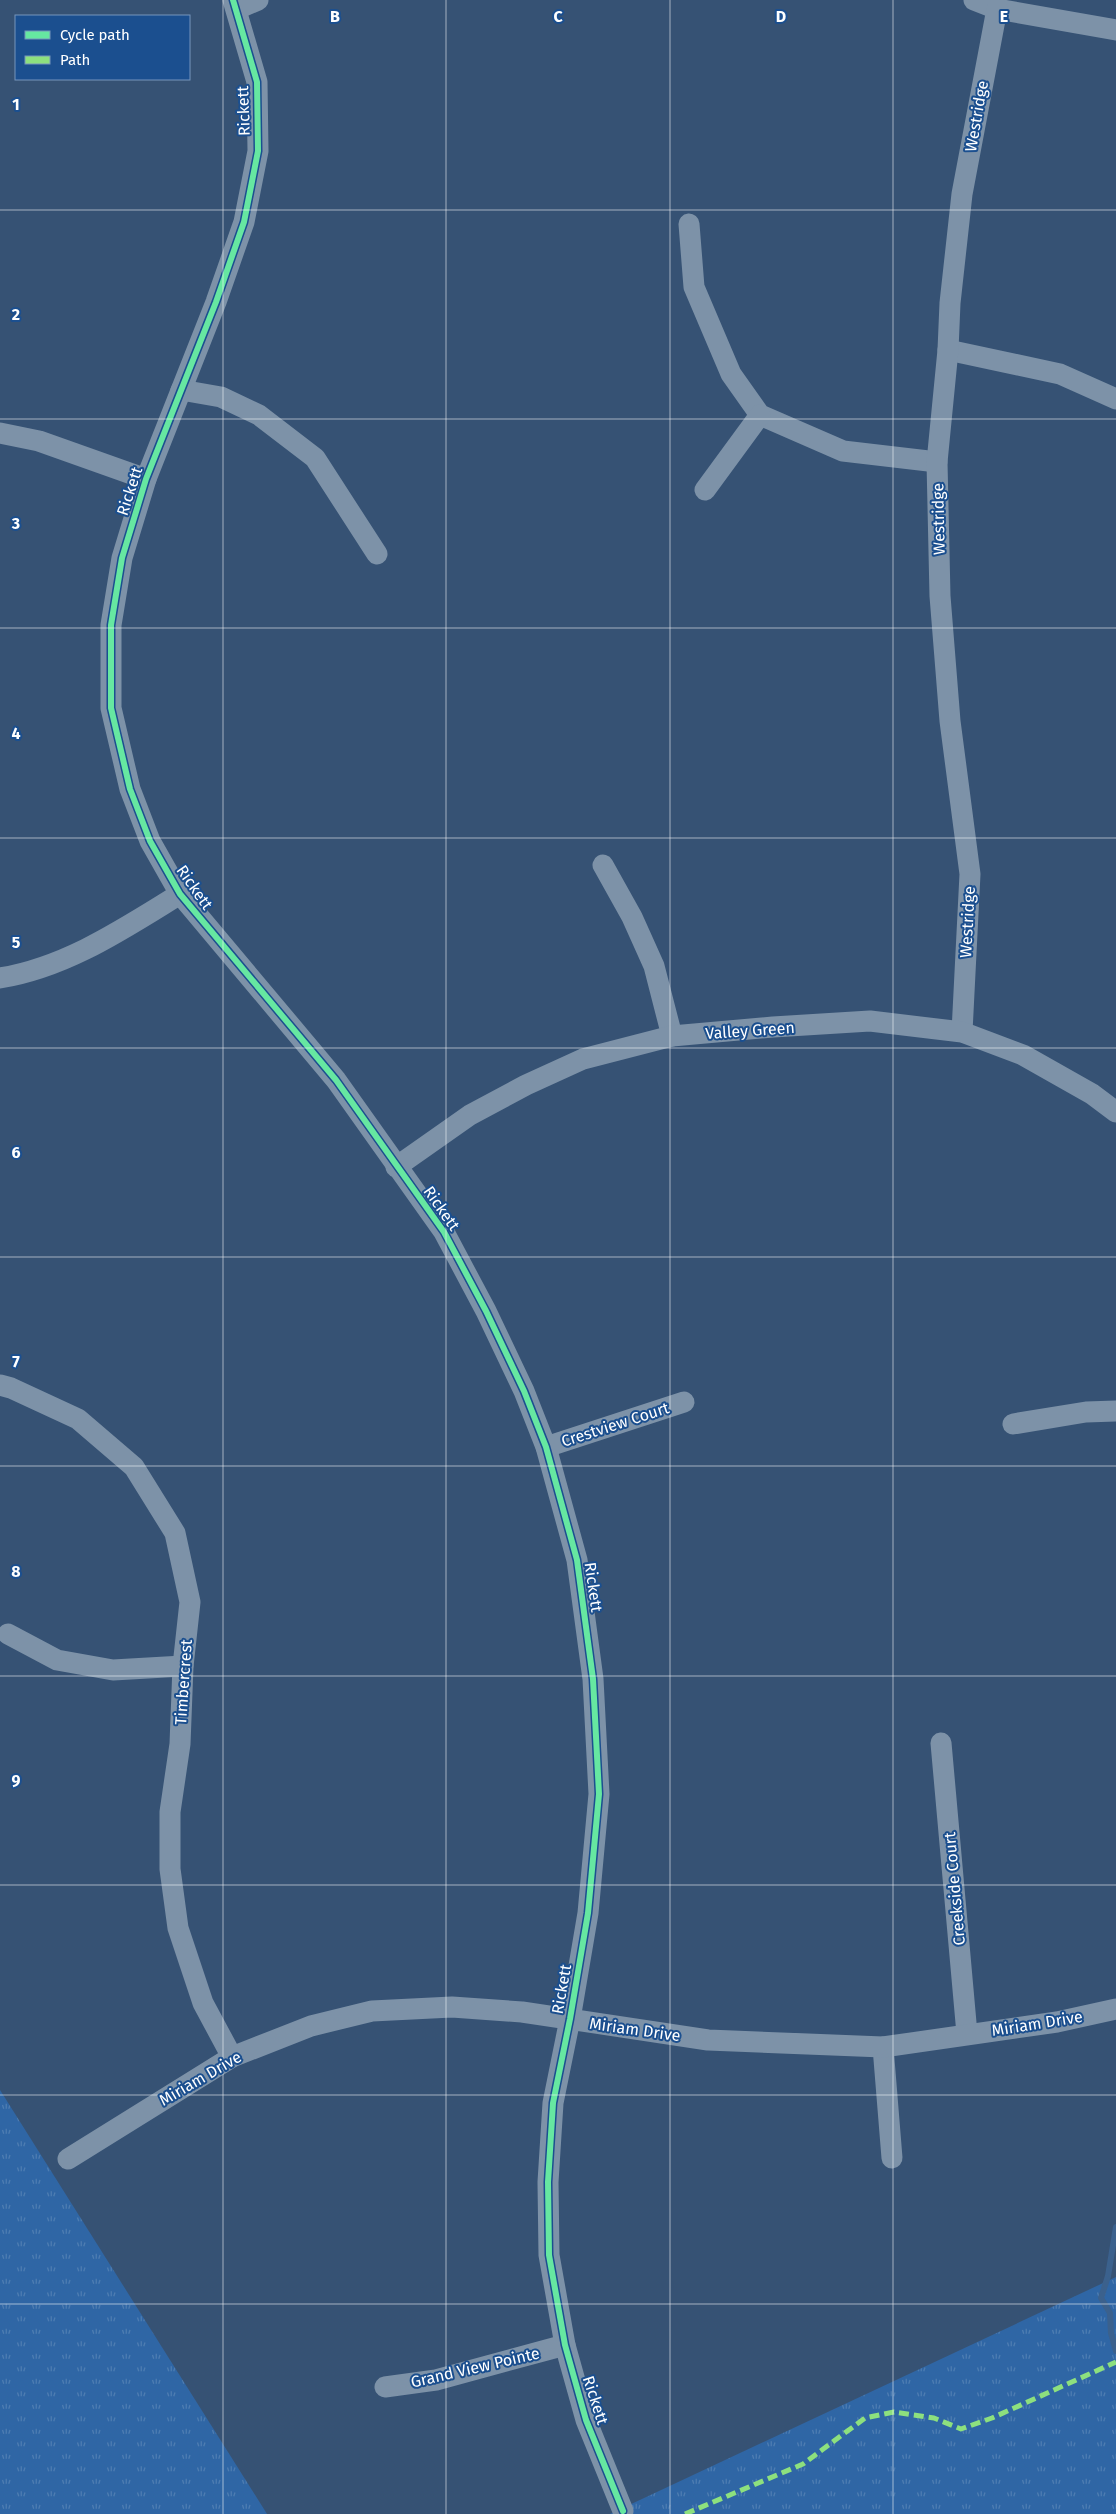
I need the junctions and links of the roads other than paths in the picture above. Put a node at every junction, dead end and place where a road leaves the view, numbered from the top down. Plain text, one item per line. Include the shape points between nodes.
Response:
1 (258, 0) edge
2 (974, 0) edge
3 (235, 4) edge
4 (997, 9) junction
5 (1116, 30) edge
6 (688, 224) dead end
7 (948, 350) junction
8 (181, 390) junction
9 (1116, 399) edge
10 (760, 415) junction
11 (0, 432) edge
12 (937, 462) junction
13 (146, 479) junction
14 (705, 490) dead end
15 (377, 554) dead end
16 (603, 865) dead end
17 (180, 894) junction
18 (0, 978) edge
19 (962, 1032) junction
20 (672, 1036) junction
21 (1116, 1112) edge
22 (396, 1167) junction
23 (0, 1385) edge
24 (684, 1402) dead end
25 (1116, 1410) edge
26 (1013, 1424) dead end
27 (546, 1447) junction
28 (8, 1634) dead end
29 (183, 1666) junction
30 (940, 1744) dead end
31 (1116, 2009) edge
32 (570, 2019) junction
33 (967, 2034) junction
34 (883, 2047) junction
35 (232, 2057) junction
36 (892, 2158) dead end
37 (68, 2159) dead end
38 (565, 2345) junction
39 (385, 2387) dead end
40 (623, 2511) dead end

1 - 3 street
2 - 4 street
3 - 8 street, Rickett via 257,82 258,151 244,222
4 - 5 street
4 - 7 street, Westridge via 962,194
6 - 10 street via 694,287 731,374
7 - 9 street via 1060,374
7 - 12 street, Westridge
8 - 13 street, Rickett
8 - 15 street via 221,397 259,416 315,458
10 - 12 street via 843,452
10 - 14 street
11 - 13 street via 40,440
12 - 19 street, Westridge via 940,596 950,721 970,874
13 - 17 street, Rickett via 122,558 111,624 111,708 130,789 150,842
16 - 20 street via 654,966
17 - 18 street via 94,947 28,973
17 - 22 street, Rickett via 336,1080
19 - 20 street, Valley Green via 870,1021
19 - 21 street, Valley Green via 1022,1055 1092,1094
20 - 22 street, Valley Green via 583,1059 526,1084 470,1115
22 - 27 street, Rickett via 444,1232 524,1391
23 - 29 street, Timbercrest via 78,1420 134,1466 175,1533 190,1602
24 - 27 street, Crestview Court
25 - 26 street
27 - 32 street, Rickett via 577,1560 593,1679 599,1794 588,1913
28 - 29 street via 57,1660 113,1670
29 - 35 street, Timbercrest via 180,1744 170,1812 170,1869 178,1928 203,2003
30 - 33 street, Creekside Court
31 - 33 street, Miriam Drive via 1057,2022
32 - 34 street, Miriam Drive via 708,2040
32 - 35 street, Miriam Drive via 452,2007 372,2011 311,2026
32 - 38 street, Rickett via 553,2103 548,2182 549,2255
33 - 34 street, Miriam Drive
34 - 36 street
35 - 37 street, Miriam Drive
38 - 39 street, Grand View Pointe via 436,2380
38 - 40 street, Rickett via 586,2420

